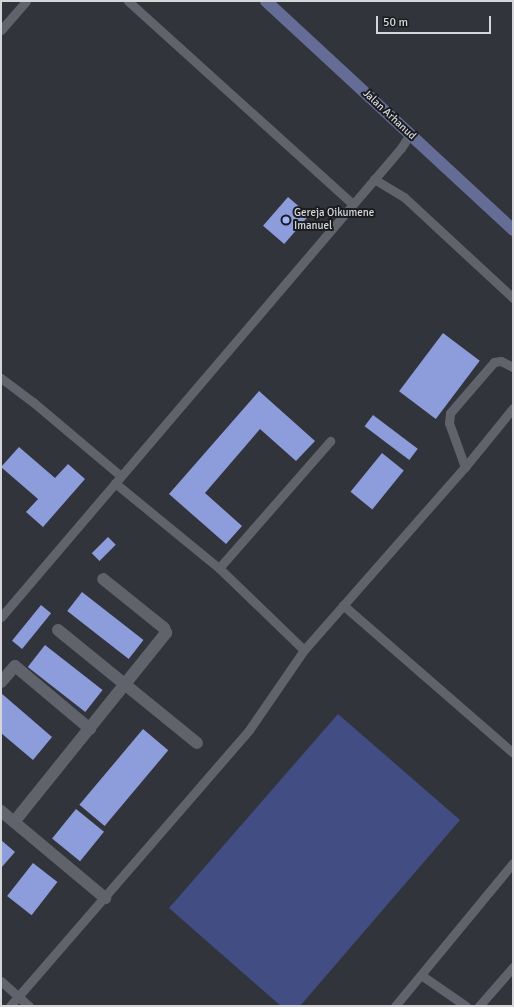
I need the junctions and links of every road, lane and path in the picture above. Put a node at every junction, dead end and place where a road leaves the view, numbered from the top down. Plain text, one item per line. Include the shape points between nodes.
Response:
1 (26, 1) edge
2 (128, 1) edge
3 (266, 1) edge
4 (1, 30) edge
5 (410, 134) junction
6 (374, 179) junction
7 (353, 204) junction
8 (513, 230) edge
9 (513, 298) edge
10 (513, 367) edge
11 (1, 378) edge
12 (513, 408) edge
13 (330, 441) dead end
14 (465, 467) junction
15 (118, 480) junction
16 (218, 568) junction
17 (103, 579) dead end
18 (343, 605) junction
19 (1, 617) edge
20 (58, 630) dead end
21 (304, 650) junction
22 (1, 682) edge
23 (125, 686) junction
24 (90, 729) junction
25 (197, 743) dead end
26 (513, 754) edge
27 (1, 811) edge
28 (14, 822) junction
29 (513, 863) edge
30 (105, 898) junction
31 (513, 966) edge
32 (421, 975) junction
33 (1, 981) edge
34 (19, 996) junction
35 (10, 1006) edge
36 (29, 1006) edge
37 (396, 1006) edge
38 (466, 1006) edge
39 (479, 1006) edge

1 - 4 lane
2 - 7 lane
3 - 5 street, Jalan Arhanud
5 - 6 lane
5 - 8 street, Jalan Arhanud
6 - 7 lane
6 - 9 lane via 404,197
7 - 15 lane
10 - 14 lane via 502,361 494,362 450,414 449,423
11 - 15 lane via 33,402
12 - 14 lane
13 - 16 lane
14 - 18 lane
15 - 16 lane
15 - 19 lane
16 - 21 lane
17 - 23 street via 164,628 166,634
18 - 21 lane
18 - 26 lane
20 - 23 street
21 - 30 lane via 249,730
22 - 24 street via 15,666
23 - 24 street
23 - 25 street
24 - 28 street
27 - 28 street
28 - 30 street
29 - 32 lane
30 - 34 lane
31 - 39 lane
32 - 37 lane
32 - 38 lane
33 - 34 lane
34 - 35 lane
34 - 36 lane

